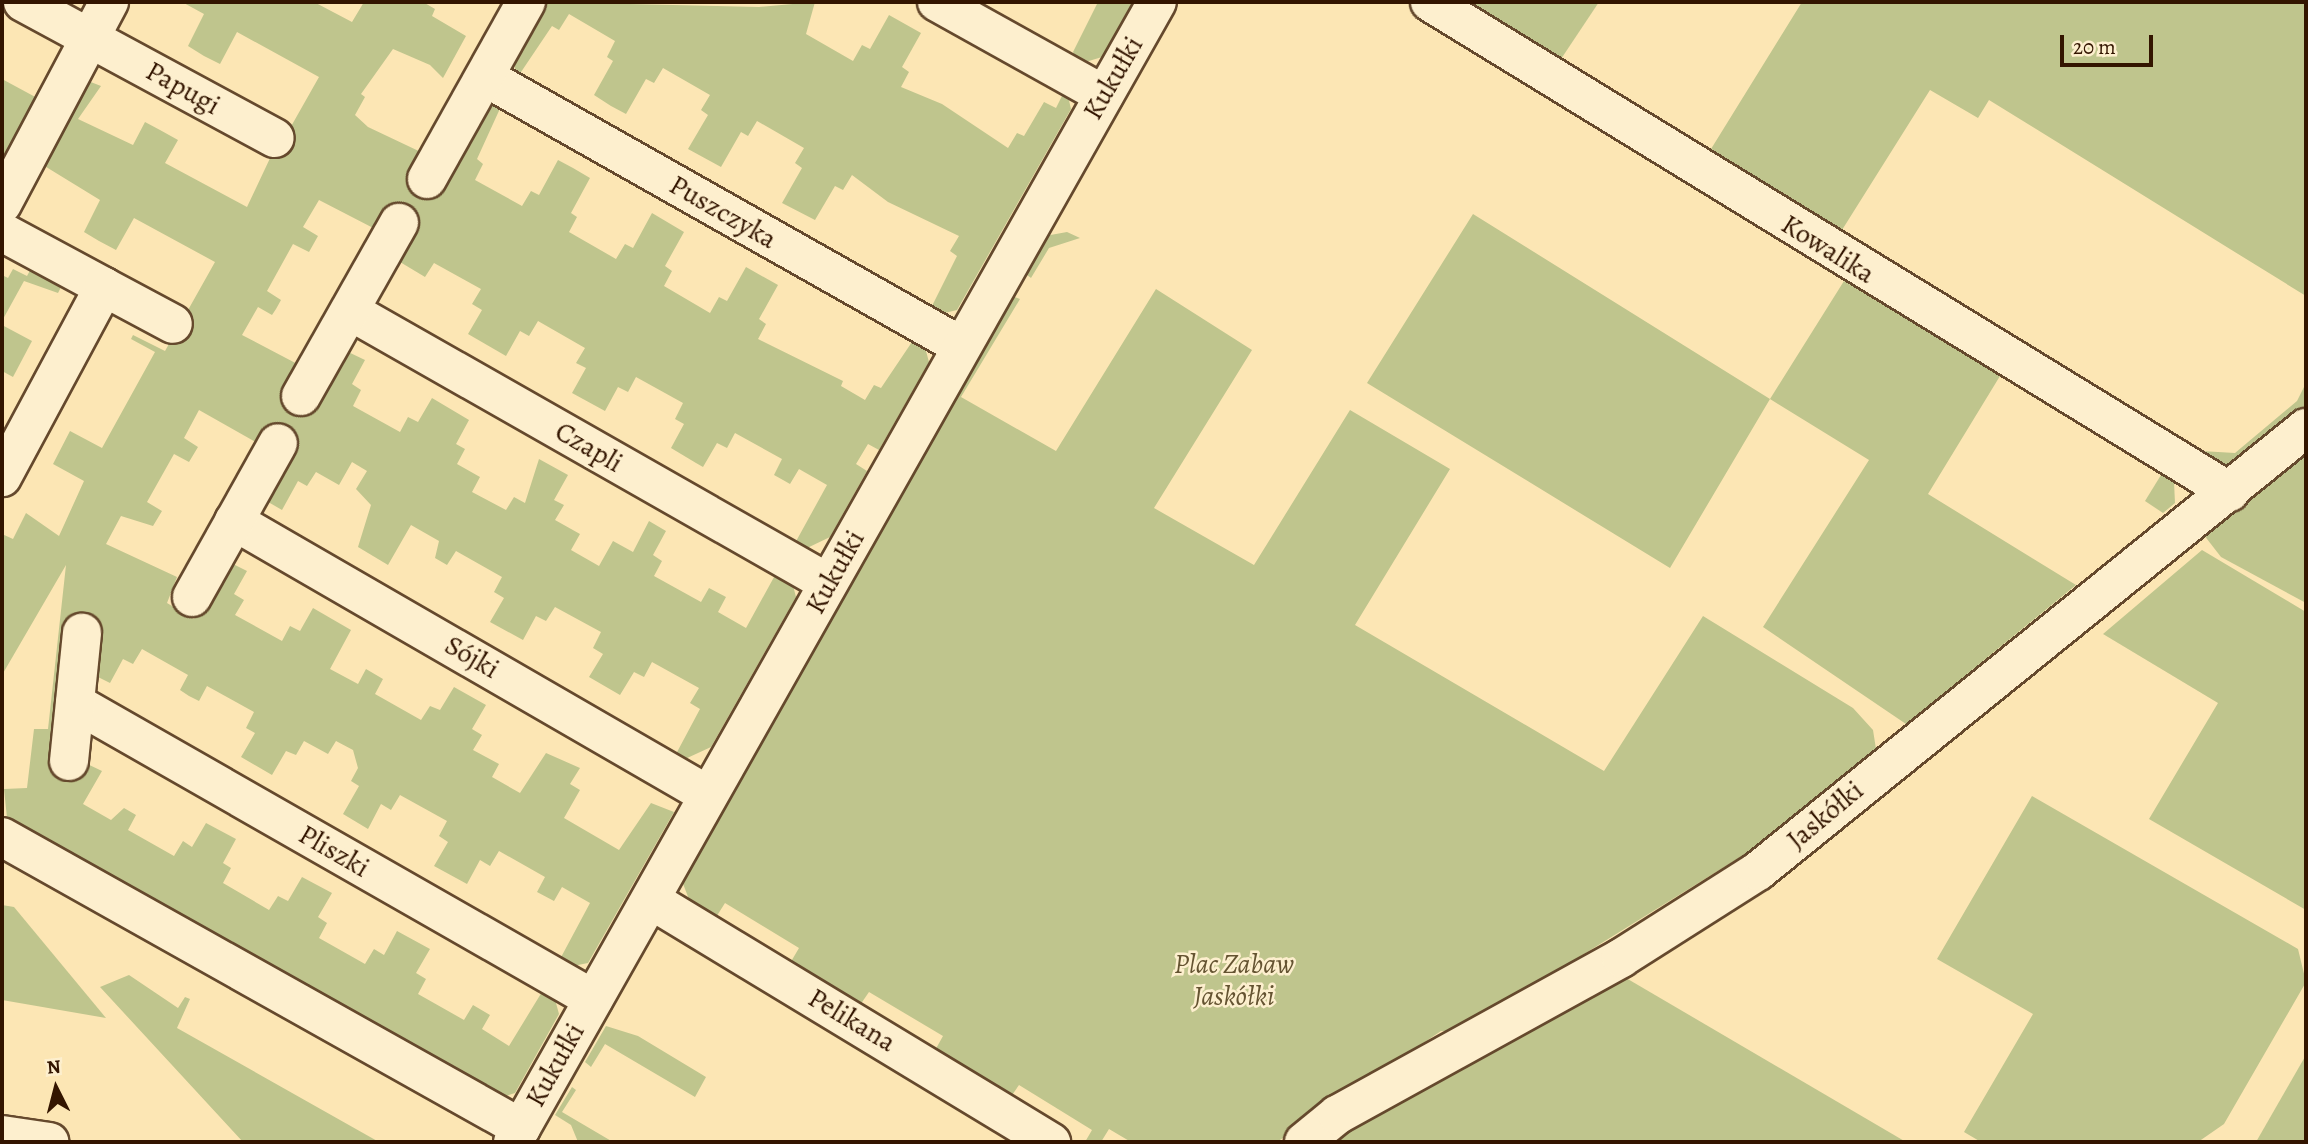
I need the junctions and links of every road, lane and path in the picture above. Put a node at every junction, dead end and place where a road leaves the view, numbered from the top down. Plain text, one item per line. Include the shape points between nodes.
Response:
1 (23, 2) edge
2 (109, 2) edge
3 (526, 2) edge
4 (937, 2) edge
5 (1157, 2) edge
6 (1430, 2) edge
7 (90, 37) junction
8 (485, 77) junction
9 (1104, 95) junction
10 (275, 138) dead end
11 (427, 179) dead end
12 (2, 204) edge
13 (399, 223) dead end
14 (2, 232) edge
15 (104, 287) junction
16 (350, 311) junction
17 (173, 324) dead end
18 (961, 346) junction
19 (301, 396) dead end
20 (2306, 428) edge
21 (278, 443) dead end
22 (4, 467) edge
23 (2230, 492) junction
24 (234, 522) junction
25 (828, 583) junction
26 (192, 597) dead end
27 (82, 633) dead end
28 (75, 703) junction
29 (69, 761) dead end
30 (708, 794) junction
31 (3, 842) edge
32 (651, 900) junction
33 (593, 999) junction
34 (2, 1135) edge
35 (517, 1135) edge
36 (49, 1142) edge
37 (1051, 1142) edge
38 (1304, 1142) edge

1 - 7 street, Papugi
2 - 7 street
3 - 8 street
4 - 9 street
5 - 9 street, Kukułki
6 - 23 street, Kowalika
7 - 10 street, Papugi
7 - 12 street
8 - 11 street
8 - 18 street, Puszczyka
9 - 18 street, Kukułki
13 - 16 street
14 - 15 street
15 - 17 street
15 - 22 street
16 - 19 street
16 - 25 street, Czapli
18 - 25 street, Kukułki
20 - 23 street, Jaskółki
21 - 24 street
23 - 38 street, Jaskółki via 1758,871 1621,958 1337,1115
24 - 26 street
24 - 30 street, Sójki
25 - 30 street, Kukułki
27 - 28 street
28 - 29 street
28 - 33 street, Pliszki
30 - 32 street, Kukułki
31 - 35 street
32 - 33 street, Kukułki
32 - 37 street, Pelikana
33 - 35 street, Kukułki
34 - 36 street

